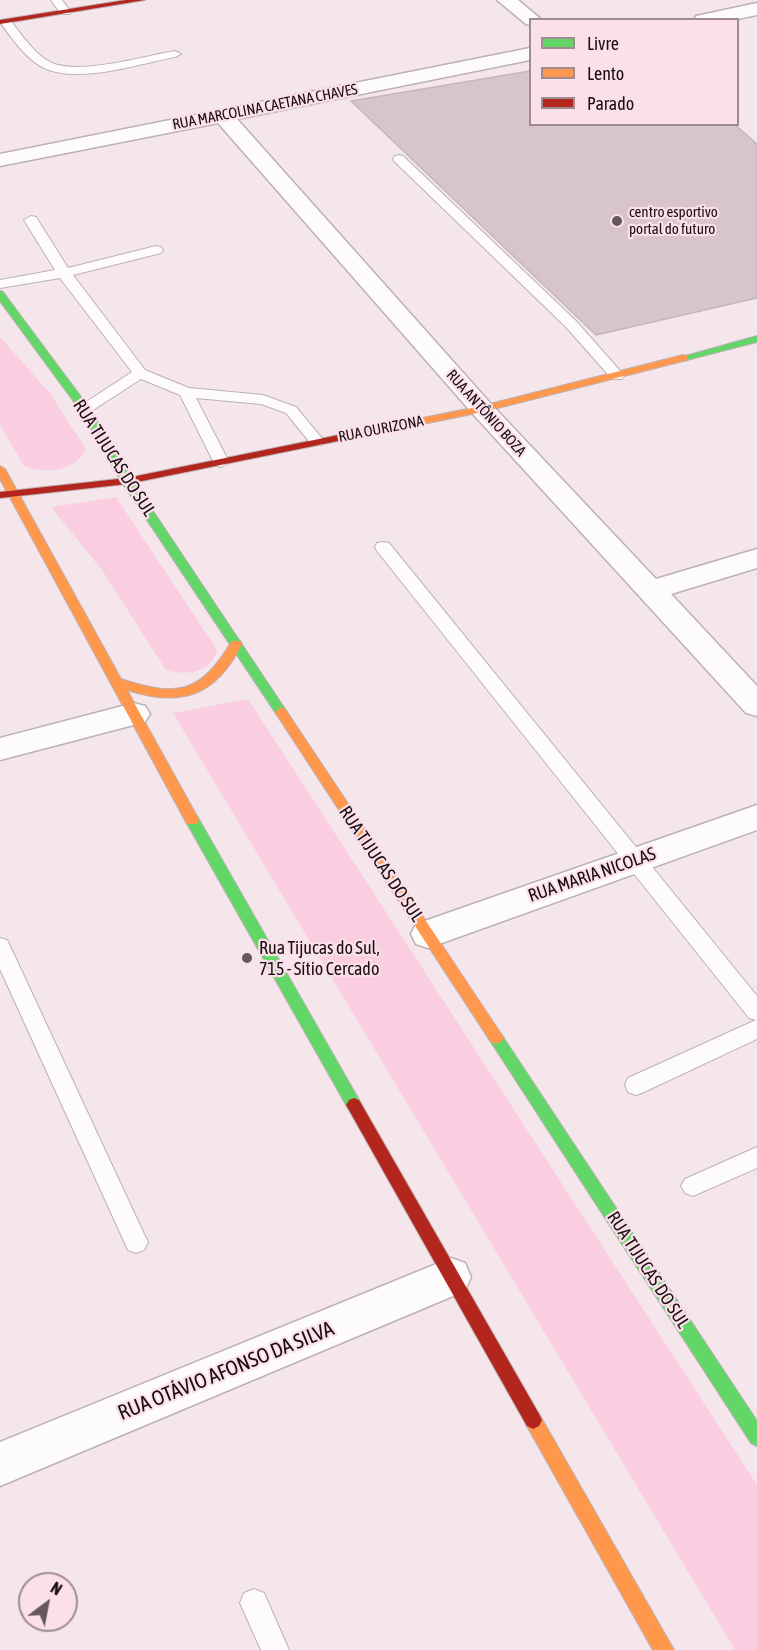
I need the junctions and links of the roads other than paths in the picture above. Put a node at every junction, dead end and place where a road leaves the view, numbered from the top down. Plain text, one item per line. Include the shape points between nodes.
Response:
1 (56, 0) edge
2 (141, 0) edge
3 (506, 0) edge
4 (757, 9) edge
5 (65, 12) junction
6 (530, 18) edge
7 (713, 18) edge
8 (3, 22) edge
9 (175, 54) dead end
10 (529, 54) edge
11 (222, 115) junction
12 (399, 159) dead end
13 (0, 160) edge
14 (31, 220) dead end
15 (156, 250) dead end
16 (64, 273) junction
17 (0, 284) edge
18 (0, 294) edge
19 (757, 339) edge
20 (140, 373) junction
21 (617, 376) junction
22 (186, 392) junction
23 (85, 409) junction
24 (482, 409) junction
25 (317, 442) junction
26 (221, 462) junction
27 (0, 469) edge
28 (127, 481) junction
29 (6, 494) edge
30 (382, 547) dead end
31 (757, 558) edge
32 (652, 590) junction
33 (236, 645) junction
34 (116, 682) junction
35 (757, 705) edge
36 (134, 714) junction
37 (0, 749) edge
38 (757, 817) edge
39 (635, 860) junction
40 (428, 934) junction
41 (0, 946) edge
42 (757, 1012) edge
43 (757, 1029) edge
44 (636, 1085) dead end
45 (757, 1157) edge
46 (693, 1186) dead end
47 (136, 1242) dead end
48 (451, 1277) junction
49 (757, 1437) edge
50 (0, 1464) edge
51 (254, 1603) dead end
52 (275, 1650) edge
53 (664, 1650) edge

1 - 5 lane
2 - 5 main road
3 - 6 street
4 - 7 street
5 - 8 main road
8 - 9 lane via 45,64 59,69 76,72
10 - 11 street, RUA MARCOLINA CAETANA CHAVES
11 - 13 street, RUA MARCOLINA CAETANA CHAVES
11 - 24 street, RUA ANTÔNIO BOZA
12 - 21 lane via 571,324
14 - 16 lane
15 - 16 lane
16 - 17 lane
16 - 20 lane
18 - 23 main road, RUA TIJUCAS DO SUL
19 - 21 main road, RUA OURIZONA
20 - 22 lane
20 - 23 lane
21 - 24 main road, RUA OURIZONA
22 - 25 lane via 263,400 291,410
22 - 26 lane
23 - 28 main road, RUA TIJUCAS DO SUL
24 - 25 main road, RUA OURIZONA
24 - 32 street, RUA ANTÔNIO BOZA
25 - 26 main road, RUA OURIZONA
26 - 28 main road, RUA OURIZONA
27 - 29 main road
28 - 29 main road, RUA OURIZONA
28 - 33 main road, RUA TIJUCAS DO SUL
29 - 34 main road
30 - 39 lane
31 - 32 street
32 - 35 street, RUA ANTÔNIO BOZA
33 - 34 main road via 224,670 212,681 195,688 175,694 153,694
33 - 40 main road, RUA TIJUCAS DO SUL
34 - 36 main road
36 - 37 street
36 - 48 main road
38 - 39 street, RUA MARIA NICOLAS
39 - 40 street, RUA MARIA NICOLAS
39 - 42 lane
40 - 49 main road, RUA TIJUCAS DO SUL
41 - 47 lane
43 - 44 lane
45 - 46 lane
48 - 50 street, RUA OTÁVIO AFONSO DA SILVA
48 - 53 main road
51 - 52 lane

